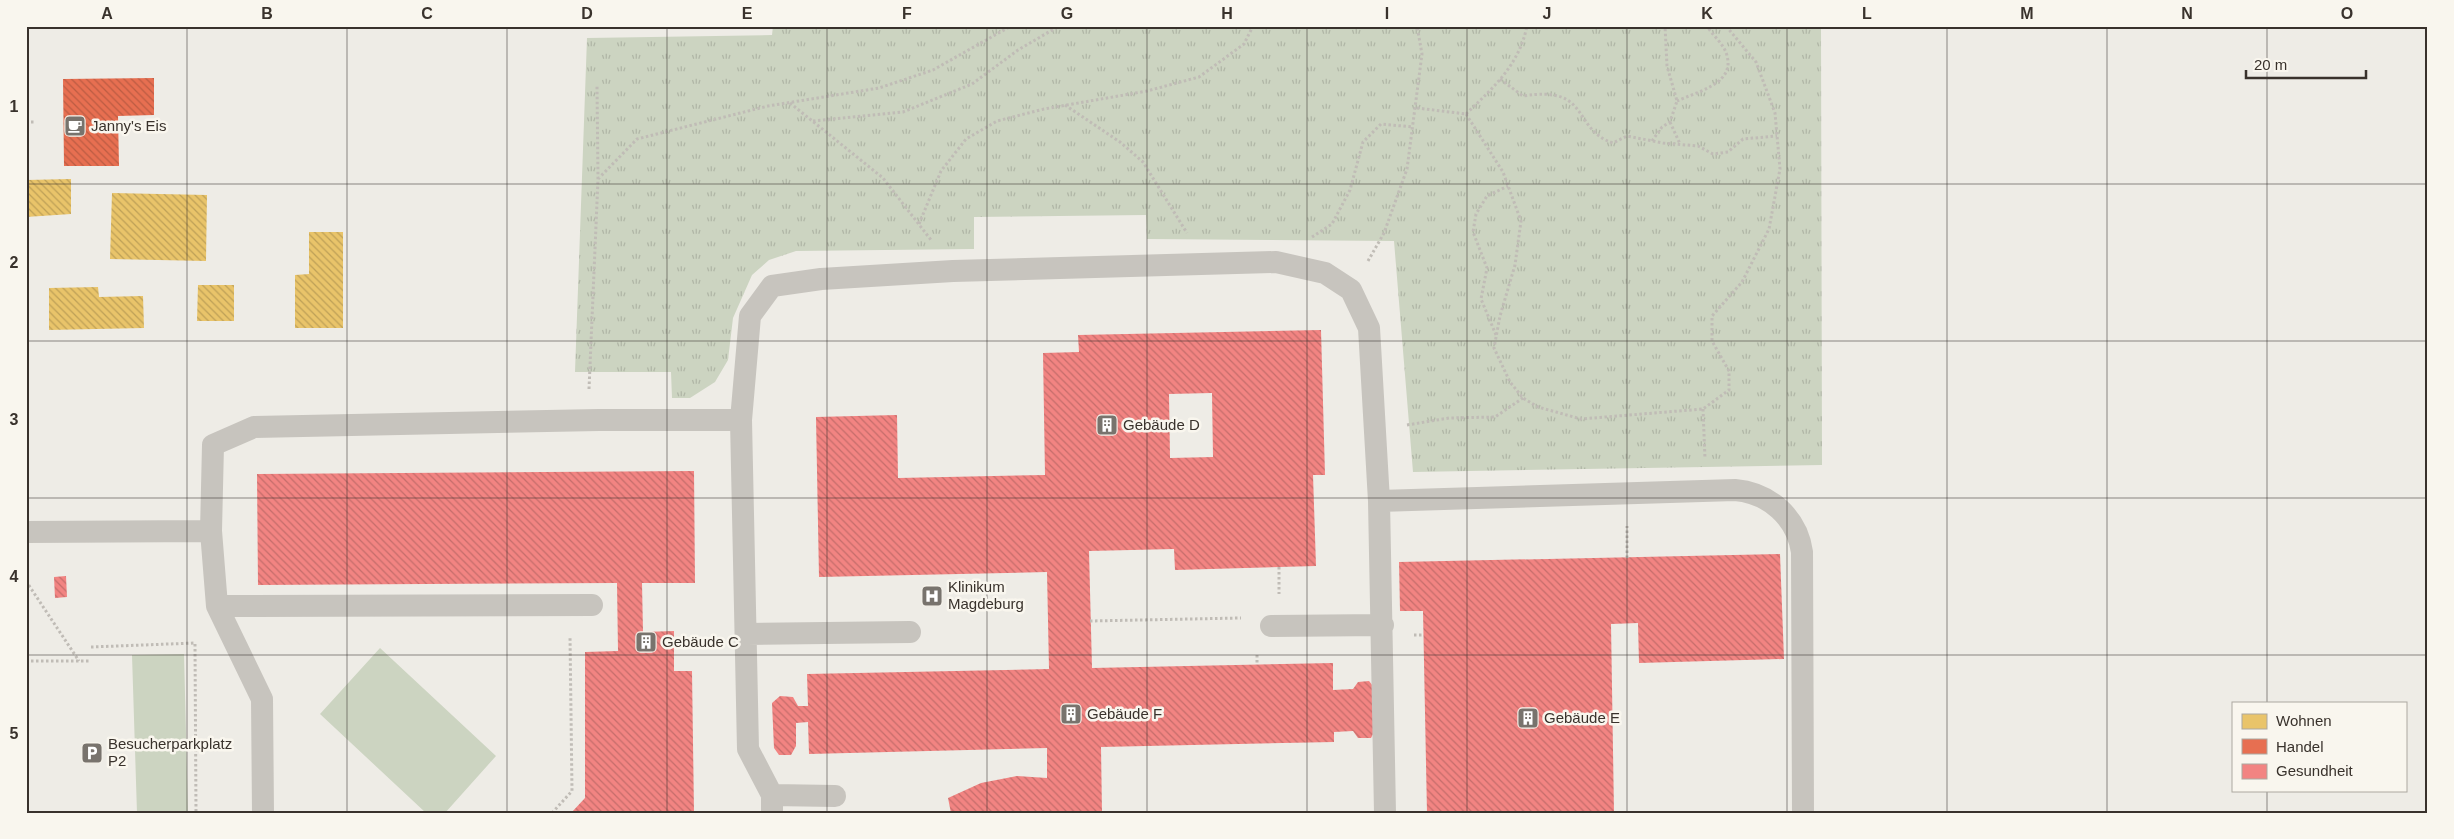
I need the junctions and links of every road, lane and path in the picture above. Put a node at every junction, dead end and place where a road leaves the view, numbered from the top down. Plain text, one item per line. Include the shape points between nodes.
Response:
1 (1011, 26) edge
2 (1059, 26) edge
3 (1253, 26) edge
4 (1417, 26) edge
5 (1527, 26) edge
6 (1665, 26) edge
7 (1707, 26) edge
8 (1726, 26) edge
9 (1500, 79) junction
10 (598, 85) dead end
11 (1677, 101) junction
12 (790, 103) junction
13 (1065, 105) junction
14 (1416, 108) junction
15 (1466, 114) junction
16 (813, 121) junction
17 (26, 122) edge
18 (36, 122) dead end
19 (1670, 122) junction
20 (1414, 127) junction
21 (1777, 136) junction
22 (1652, 141) junction
23 (1680, 144) junction
24 (598, 180) junction
25 (1508, 186) junction
26 (919, 224) junction
27 (1276, 262) junction
28 (1203, 265) junction
29 (953, 271) junction
30 (1351, 290) junction
31 (1497, 336) junction
32 (1523, 398) junction
33 (1703, 409) junction
34 (742, 420) junction
35 (587, 421) junction
36 (1375, 441) junction
37 (1704, 452) dead end
38 (1379, 501) junction
39 (1627, 526) dead end
40 (210, 531) junction
41 (26, 532) edge
42 (1626, 558) dead end
43 (26, 581) edge
44 (217, 606) junction
45 (569, 606) junction
46 (592, 606) dead end
47 (1246, 617) dead end
48 (1090, 621) dead end
49 (1383, 625) junction
50 (1271, 626) dead end
51 (910, 632) dead end
52 (746, 634) junction
53 (195, 644) junction
54 (91, 647) dead end
55 (26, 661) edge
56 (79, 661) junction
57 (91, 661) dead end
58 (835, 796) dead end
59 (772, 804) edge
60 (196, 813) edge
61 (263, 813) edge
62 (552, 813) edge
63 (1385, 813) edge
64 (1803, 813) edge

1 - 12 path via 933,70 879,88
2 - 16 path via 1018,50 972,84 903,112
3 - 13 path via 1244,44 1199,77 1147,91
4 - 14 path via 1422,54
5 - 9 path via 1523,47
6 - 11 path via 1667,66
7 - 11 path via 1728,56 1728,71 1720,81
8 - 21 path via 1756,62 1775,114
9 - 15 path
9 - 22 path via 1523,96 1560,95 1577,108 1601,139 1613,143 1628,136
10 - 24 path
11 - 19 path
12 - 16 path
12 - 24 path via 637,138
13 - 26 path via 997,121 966,139 941,171
13 - 28 path via 1120,142 1143,162 1181,220
14 - 15 path
14 - 20 path
15 - 25 path via 1503,172
16 - 26 path via 883,178
17 - 18 path
19 - 22 path
19 - 23 path
20 - 27 path via 1381,124 1363,142 1350,190 1332,224
20 - 30 path via 1407,169 1384,233
21 - 23 path via 1743,139 1728,152 1713,154 1698,146
21 - 33 path via 1780,169 1769,229 1742,282 1712,316 1712,341 1730,371 1729,390
22 - 23 path
24 - 35 path
25 - 31 path via 1521,221 1515,266
25 - 31 path via 1487,196 1476,214 1473,232 1487,268 1481,299
26 - 29 path
27 - 28 lane
27 - 30 lane via 1325,273
28 - 29 lane
29 - 34 lane via 821,279 772,286 750,316
30 - 36 lane via 1369,328
31 - 32 path via 1494,348 1510,382
32 - 33 path via 1538,407 1581,419
32 - 36 path via 1495,417 1450,418 1402,426
33 - 37 path
34 - 35 lane
34 - 52 lane
35 - 40 lane via 254,427 214,445
36 - 38 lane
38 - 49 lane
38 - 64 lane via 1735,490 1757,495 1777,506 1794,526 1802,552
39 - 42 path
40 - 41 lane
40 - 44 lane
43 - 56 path
44 - 45 lane
44 - 53 path
44 - 61 lane via 262,699
45 - 46 lane
45 - 62 path via 572,791
47 - 48 path
49 - 50 lane
49 - 63 lane
51 - 52 lane
52 - 59 lane via 748,750
53 - 54 path
53 - 60 path
55 - 56 path
56 - 57 path
58 - 59 lane

